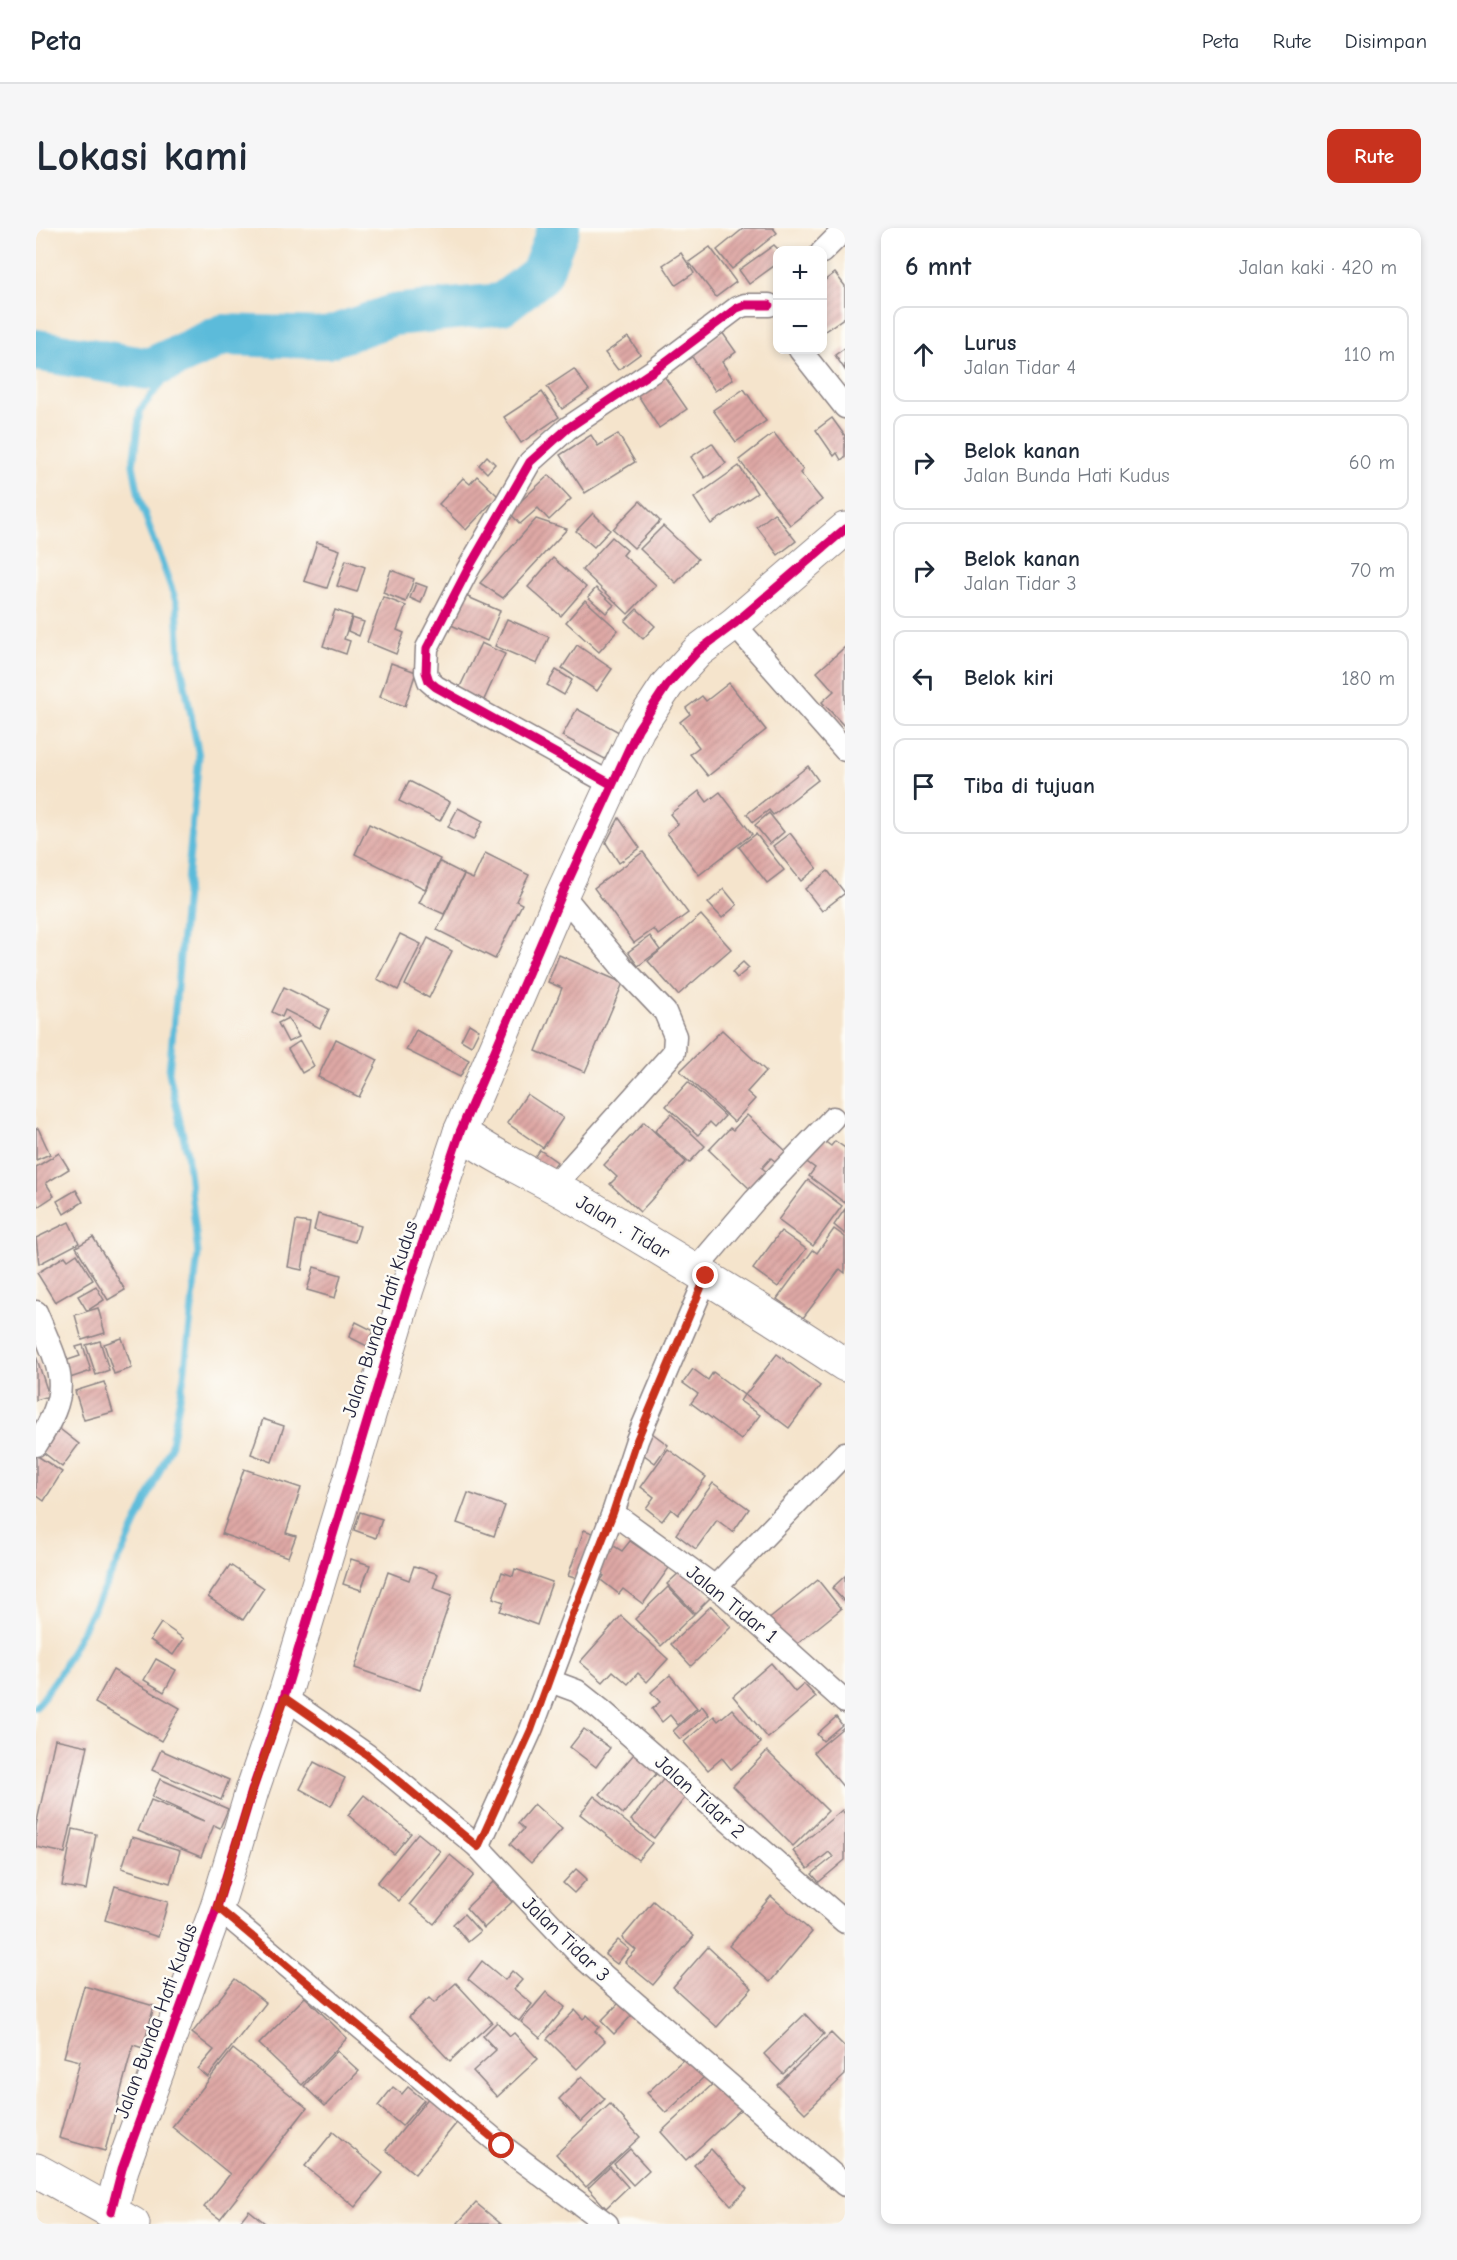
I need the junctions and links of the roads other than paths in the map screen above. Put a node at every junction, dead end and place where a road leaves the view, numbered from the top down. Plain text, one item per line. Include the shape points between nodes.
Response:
1 (845, 229) edge
2 (827, 247) edge
3 (773, 307) edge
4 (803, 354) edge
5 (845, 408) edge
6 (845, 529) edge
7 (734, 624) junction
8 (845, 750) edge
9 (611, 784) junction
10 (562, 894) junction
11 (833, 1118) dead end
12 (460, 1132) junction
13 (554, 1186) junction
14 (701, 1273) junction
15 (36, 1312) edge
16 (845, 1365) edge
17 (36, 1445) edge
18 (845, 1453) edge
19 (613, 1513) junction
20 (715, 1587) junction
21 (550, 1681) junction
22 (840, 1690) edge
23 (285, 1698) junction
24 (478, 1847) junction
25 (217, 1907) junction
26 (845, 1922) edge
27 (38, 2171) edge
28 (845, 2185) edge
29 (122, 2218) edge
30 (607, 2224) edge

1 - 2 street
3 - 9 street via 737,308 541,449 519,479 466,571 427,648 426,672 436,687
4 - 5 street
6 - 7 street, Jalan Bunda Hati Kudus
7 - 8 street
7 - 9 street, Jalan Bunda Hati Kudus via 698,651 667,685 638,729
9 - 10 street, Jalan Bunda Hati Kudus
10 - 12 street, Jalan Bunda Hati Kudus
10 - 13 street via 665,1012 675,1036 674,1052
11 - 14 street via 755,1200
12 - 13 street, Jalan . Tidar via 490,1154
12 - 23 street, Jalan Bunda Hati Kudus via 404,1300
13 - 14 street, Jalan . Tidar
14 - 16 street, Jalan . Tidar
14 - 19 street
15 - 17 street via 59,1371 61,1390 52,1421
18 - 20 street
19 - 20 street, Jalan Tidar 1
19 - 21 street
20 - 22 street, Jalan Tidar 1
21 - 24 street
21 - 26 street, Jalan Tidar 2 via 577,1691 601,1710
23 - 24 street, Jalan Tidar 3 via 367,1755
23 - 25 street, Jalan Bunda Hati Kudus
24 - 28 street, Jalan Tidar 3 via 588,1963
25 - 29 street, Jalan Bunda Hati Kudus via 122,2169
25 - 30 street via 502,2146
27 - 29 street

